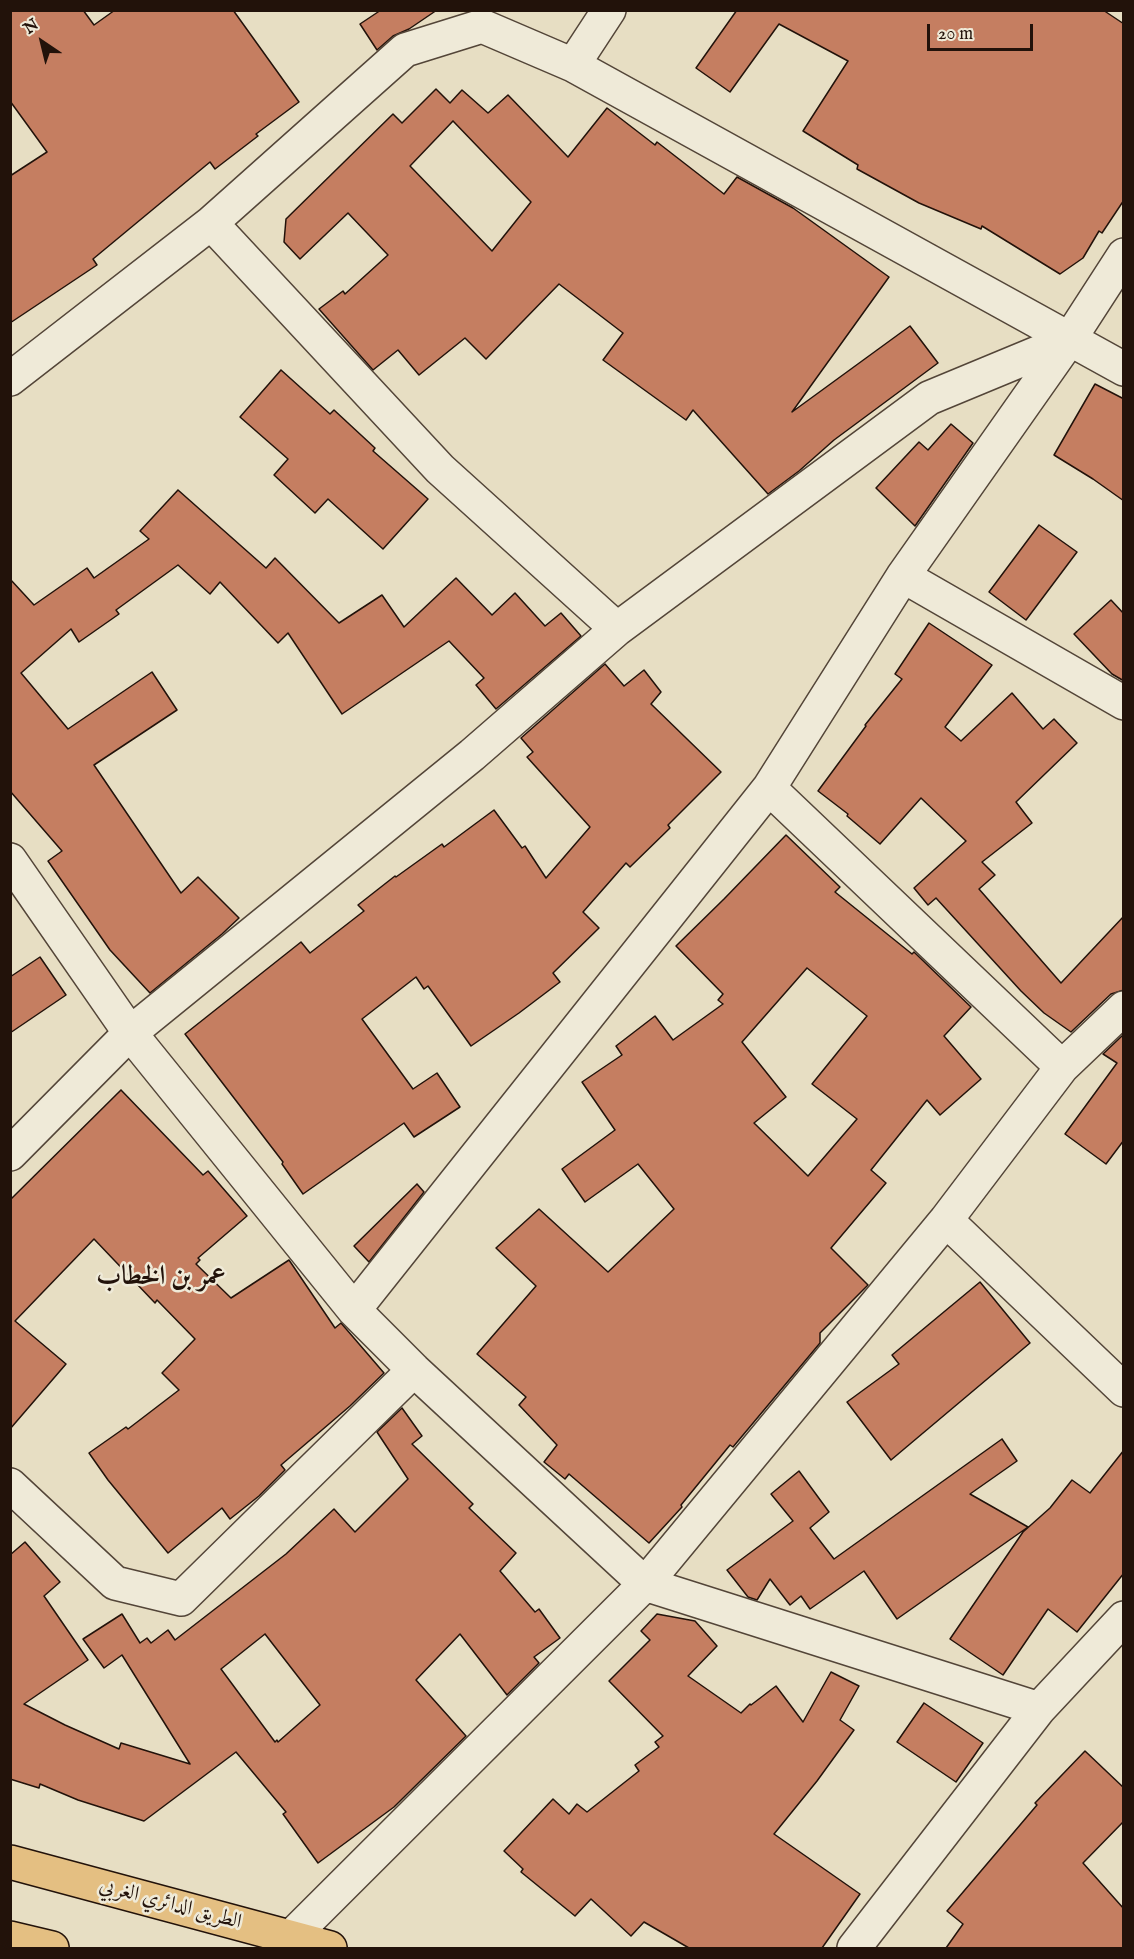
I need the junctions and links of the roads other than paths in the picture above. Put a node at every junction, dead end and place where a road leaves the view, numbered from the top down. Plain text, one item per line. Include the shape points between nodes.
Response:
1 (609, 10) edge
2 (573, 65) junction
3 (211, 223) junction
4 (1124, 255) edge
5 (1069, 340) junction
6 (1124, 369) edge
7 (10, 380) edge
8 (903, 576) junction
9 (617, 629) junction
10 (1124, 703) edge
11 (770, 788) junction
12 (10, 860) edge
13 (1124, 1008) edge
14 (130, 1033) junction
15 (1062, 1067) junction
16 (10, 1154) edge
17 (946, 1220) junction
18 (354, 1310) junction
19 (414, 1370) junction
20 (1124, 1390) edge
21 (10, 1485) edge
22 (645, 1584) junction
23 (1124, 1618) edge
24 (1040, 1709) junction
25 (10, 1862) edge
26 (10, 1938) edge
27 (285, 1943) edge
28 (52, 1948) edge
29 (330, 1948) edge
30 (854, 1948) edge

1 - 2 street
2 - 3 street via 482,26 405,50
2 - 5 street
3 - 7 street
3 - 9 street via 440,469
4 - 5 street
5 - 6 street
5 - 8 street
5 - 9 street via 929,399
8 - 10 street
8 - 11 street
9 - 14 street via 472,755
11 - 15 street
11 - 18 street
12 - 14 street
13 - 15 street
14 - 16 street
14 - 18 street
15 - 17 street
17 - 20 street
17 - 22 street
18 - 19 street
19 - 21 street via 181,1599 115,1583
19 - 22 street
22 - 24 street
22 - 27 street
23 - 24 street
24 - 30 street
25 - 27 main road, الطريق الدائري الغربي
26 - 28 main road
27 - 29 main road, الطريق الدائري الغربي

